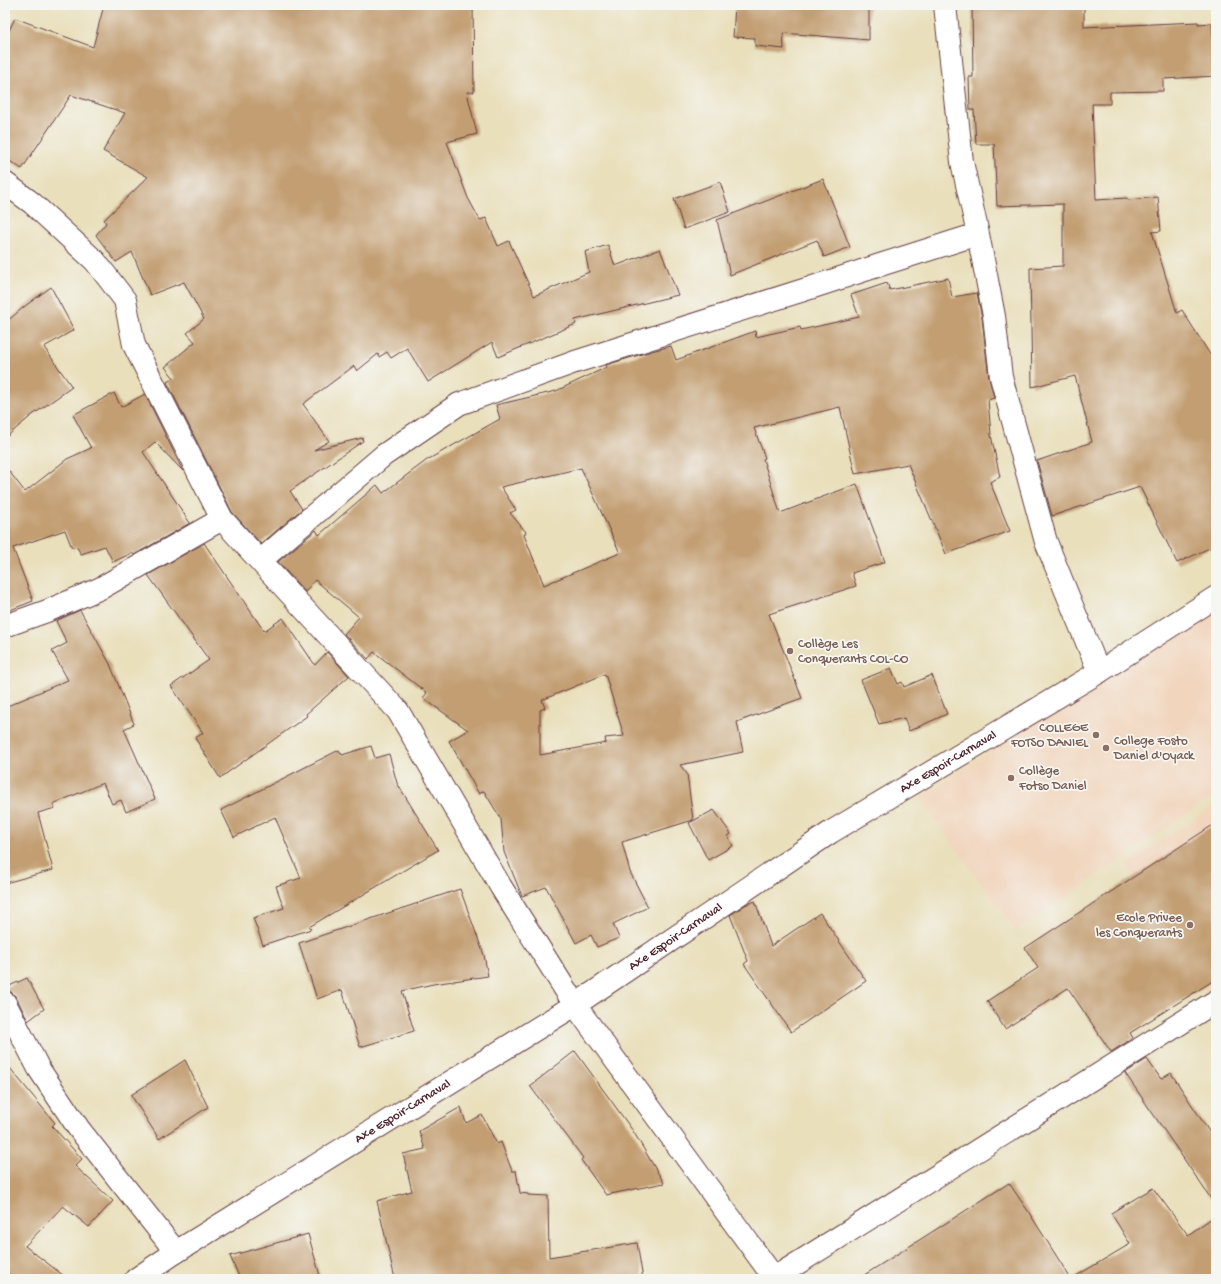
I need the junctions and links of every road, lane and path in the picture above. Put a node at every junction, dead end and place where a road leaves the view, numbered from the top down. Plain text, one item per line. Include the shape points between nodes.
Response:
1 (945, 5) edge
2 (5, 183) edge
3 (978, 234) junction
4 (222, 519) junction
5 (260, 561) junction
6 (1216, 597) edge
7 (5, 626) edge
8 (1099, 672) junction
9 (1216, 1001) edge
10 (5, 1003) edge
11 (575, 1005) junction
12 (176, 1252) junction
13 (774, 1278) edge
14 (136, 1279) edge

1 - 3 street via 962,162
2 - 4 street via 32,203 95,261 125,300 134,344
3 - 5 street via 575,362 459,404 384,455
3 - 8 street via 994,316 1001,377 1044,535
4 - 5 street
4 - 7 street via 101,588
5 - 11 street via 398,711 501,886
6 - 8 street, Axe Espoir-Carnaval
8 - 11 street, Axe Espoir-Carnaval via 831,832
9 - 13 street
10 - 12 street via 39,1069 75,1123
11 - 12 street, Axe Espoir-Carnaval
11 - 13 street
12 - 14 street, Axe Espoir-Carnaval

